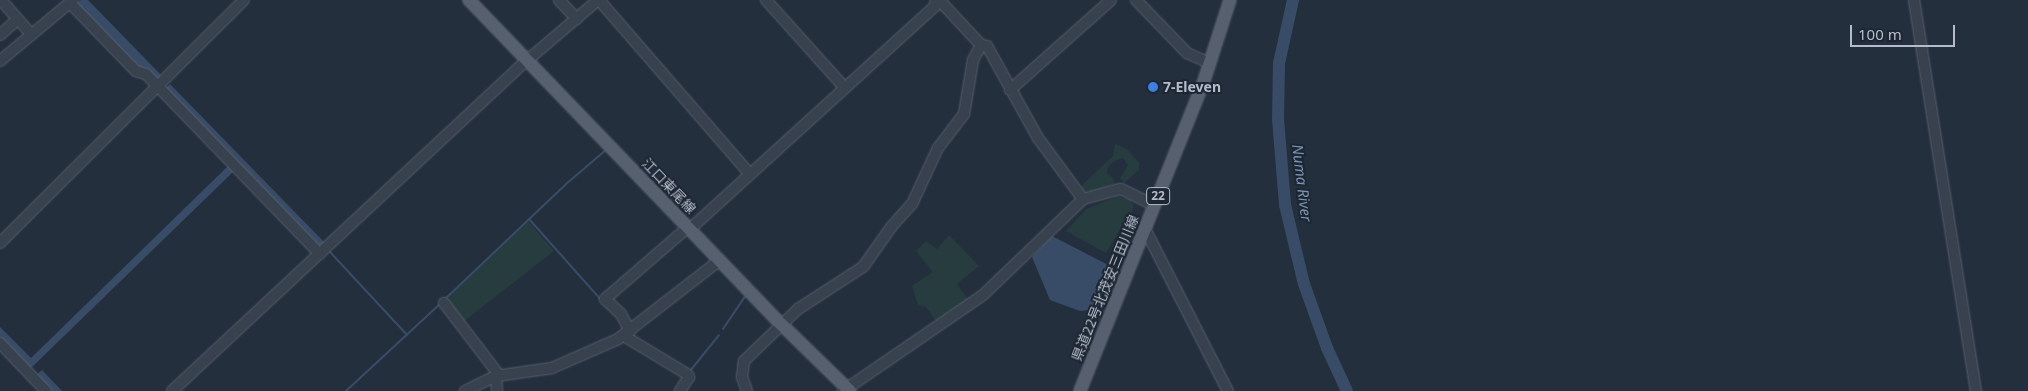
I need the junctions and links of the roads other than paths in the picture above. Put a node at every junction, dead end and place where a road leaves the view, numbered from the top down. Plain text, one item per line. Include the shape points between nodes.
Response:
1 (244, 0) edge
2 (468, 0) edge
3 (559, 0) edge
4 (598, 0) edge
5 (766, 0) edge
6 (1111, 0) edge
7 (1136, 0) edge
8 (1230, 0) edge
9 (1914, 0) edge
10 (71, 1) edge
11 (936, 1) edge
12 (6, 2) edge
13 (18, 19) junction
14 (577, 19) junction
15 (32, 34) junction
16 (0, 35) edge
17 (981, 45) junction
18 (0, 61) edge
19 (529, 62) junction
20 (1209, 63) junction
21 (158, 87) junction
22 (844, 87) junction
23 (1010, 90) junction
24 (749, 174) junction
25 (1083, 199) junction
26 (1154, 205) junction
27 (689, 228) junction
28 (1145, 229) junction
29 (0, 243) edge
30 (320, 254) junction
31 (720, 260) junction
32 (444, 303) dead end
33 (781, 324) junction
34 (627, 333) junction
35 (0, 343) edge
36 (498, 376) junction
37 (177, 390) edge
38 (847, 390) edge
39 (46, 391) edge
40 (465, 391) edge
41 (497, 391) edge
42 (680, 391) edge
43 (747, 391) edge
44 (1080, 391) edge
45 (1228, 391) edge
46 (1976, 391) edge

1 - 21 street
2 - 19 main road, 江口東尾線
3 - 14 street
4 - 14 street
4 - 24 street
5 - 22 street
6 - 23 street
7 - 20 street via 1187,53
8 - 20 main road, 県道22号北茂安三田川線 / 22
9 - 46 street
10 - 15 street
10 - 21 street via 136,70 146,74
11 - 17 street via 942,3
11 - 22 street
12 - 13 street
13 - 15 street
13 - 16 street
14 - 19 street
15 - 18 street
17 - 23 street via 987,46
17 - 33 street via 972,60 964,114 938,148 912,204 863,267
19 - 27 main road, 江口東尾線
19 - 30 street via 517,69
20 - 26 main road, 県道22号北茂安三田川線 / 22
21 - 29 street
21 - 30 street
22 - 24 street
23 - 25 street via 1058,168
24 - 27 street
25 - 26 street via 1121,189
25 - 38 street via 983,295
26 - 28 main road, 県道22号北茂安三田川線 / 22
27 - 31 main road, 江口東尾線
27 - 34 street via 605,299 621,314
28 - 44 main road, 県道22号北茂安三田川線 / 22
28 - 45 street
30 - 37 street
31 - 33 main road, 江口東尾線
31 - 34 street
32 - 36 street
33 - 38 main road, 江口東尾線
33 - 43 street via 769,340 744,361 742,377
34 - 36 street via 552,368
34 - 42 street via 687,374 689,377
35 - 39 street
36 - 40 street
36 - 41 street

